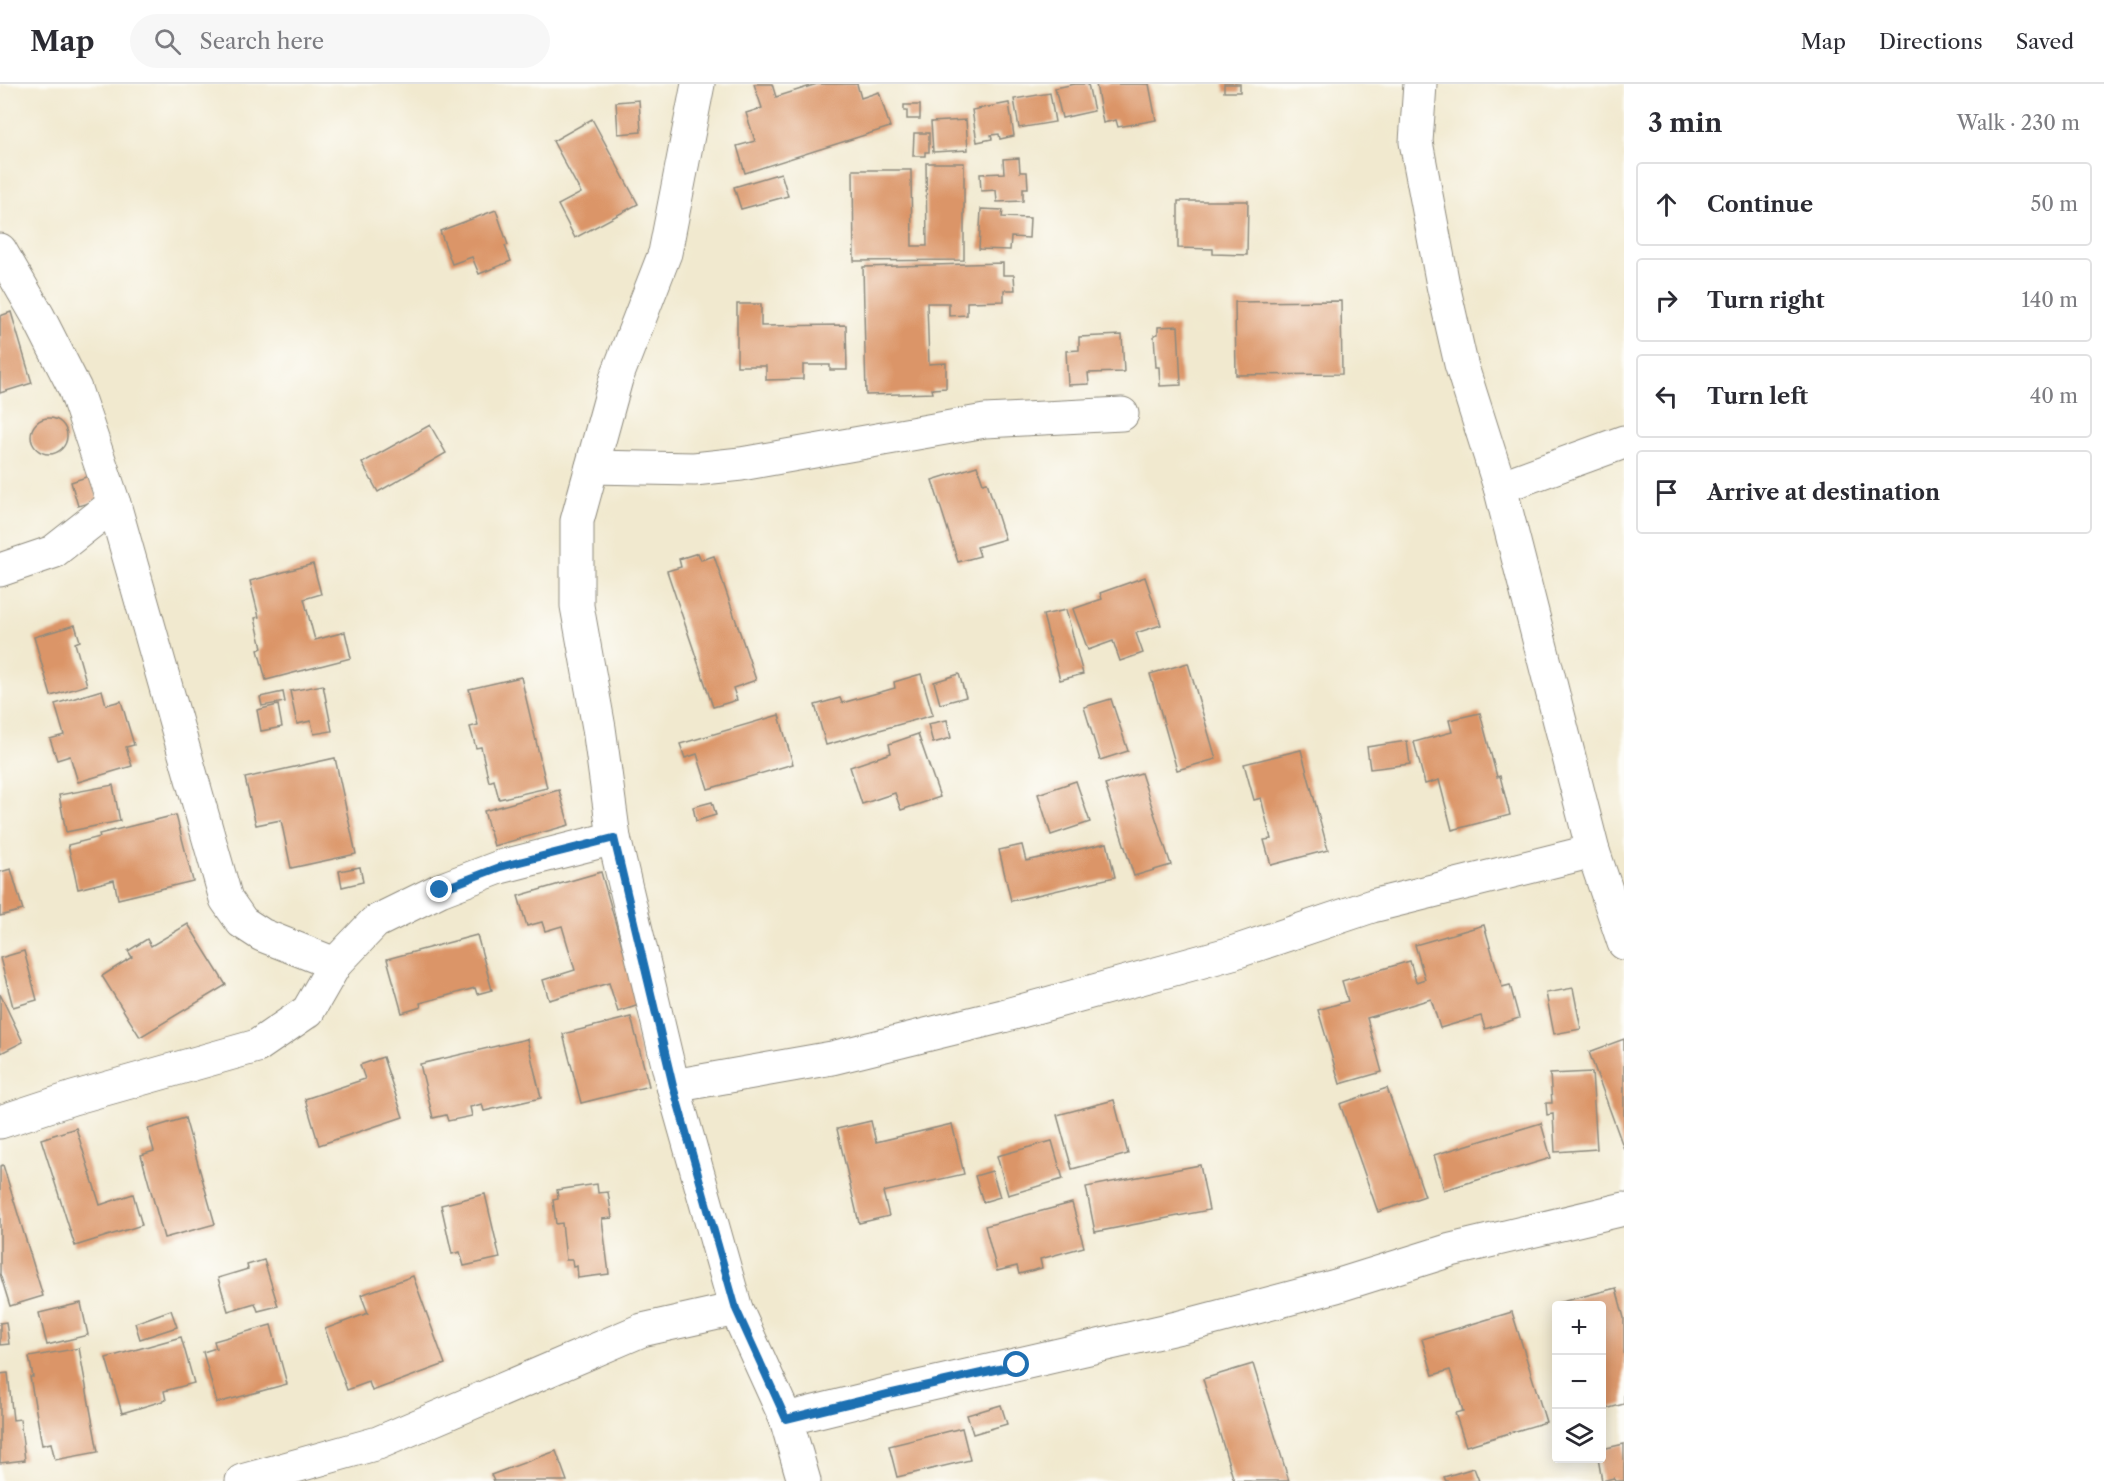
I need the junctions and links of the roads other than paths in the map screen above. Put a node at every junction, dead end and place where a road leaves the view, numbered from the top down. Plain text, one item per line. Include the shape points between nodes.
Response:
1 (698, 84) edge
2 (1420, 84) edge
3 (0, 250) edge
4 (1122, 414) dead end
5 (1624, 442) edge
6 (592, 466) junction
7 (1500, 487) junction
8 (114, 504) junction
9 (0, 570) edge
10 (614, 838) junction
11 (1593, 852) junction
12 (1624, 943) edge
13 (336, 964) junction
14 (673, 1086) junction
15 (0, 1122) edge
16 (1624, 1209) edge
17 (736, 1309) junction
18 (786, 1419) junction
19 (242, 1481) edge
20 (804, 1481) edge

1 - 6 street via 665,253 616,380
2 - 7 street via 1416,141 1443,285 1461,364
3 - 8 street via 75,389
4 - 6 street via 986,421 694,469
5 - 7 street
6 - 10 street via 577,521 577,606
7 - 11 street
8 - 9 street via 53,552
8 - 13 street via 226,899 242,922 262,935
10 - 13 street via 500,867 440,890 375,922
10 - 14 street
11 - 12 street
11 - 14 street via 1372,906 1232,953 1003,1016 831,1059
13 - 15 street via 308,1011 257,1046
14 - 17 street
16 - 18 street via 1451,1250 1336,1286 1181,1327
17 - 18 street
17 - 19 street via 642,1330 378,1443
18 - 20 street

